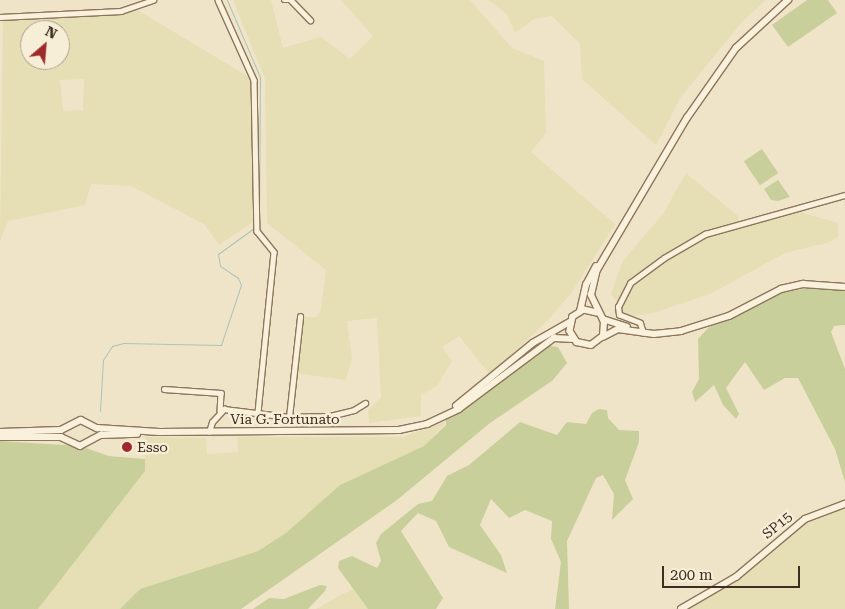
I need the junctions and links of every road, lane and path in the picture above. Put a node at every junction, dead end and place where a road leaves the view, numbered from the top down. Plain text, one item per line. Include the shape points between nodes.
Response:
1 (153, 0) edge
2 (218, 0) edge
3 (284, 0) edge
4 (788, 0) edge
5 (0, 17) edge
6 (310, 20) dead end
7 (845, 195) edge
8 (604, 257) junction
9 (845, 287) edge
10 (580, 311) junction
11 (597, 313) junction
12 (300, 317) dead end
13 (603, 319) junction
14 (570, 322) junction
15 (636, 331) junction
16 (643, 333) junction
17 (574, 339) junction
18 (601, 339) junction
19 (164, 390) dead end
20 (365, 403) dead end
21 (220, 411) junction
22 (258, 413) junction
23 (289, 417) junction
24 (92, 425) junction
25 (70, 426) junction
26 (412, 427) junction
27 (0, 432) edge
28 (159, 432) junction
29 (209, 432) junction
30 (0, 437) edge
31 (92, 441) junction
32 (72, 442) junction
33 (845, 504) edge
34 (681, 609) edge

1 - 5 street via 121,11
2 - 22 street via 254,80 257,229 274,252
3 - 6 street via 291,0
4 - 8 main road via 736,48 698,102
7 - 16 street via 705,234 664,258 630,283 618,307 619,315 640,323
8 - 10 main road via 588,278
8 - 11 main road via 591,295
9 - 16 main road via 803,284 781,290 729,316 681,331
10 - 11 main road
10 - 14 main road
11 - 13 main road
12 - 23 street
13 - 15 main road
13 - 18 main road via 605,329
14 - 17 main road
14 - 26 main road, Via G. Fortunato via 533,343 456,406
15 - 16 main road
15 - 18 main road via 614,329
17 - 18 main road via 587,346
17 - 26 main road, Via G. Fortunato via 560,336 548,341 459,409 427,424
19 - 21 street via 221,393
20 - 23 street via 354,410 330,416
21 - 22 street
21 - 29 street
22 - 23 street
24 - 25 main road via 81,420
24 - 28 main road via 104,429
24 - 31 main road
25 - 27 main road via 61,430
25 - 32 main road
26 - 29 main road, Via G. Fortunato via 362,432
28 - 29 main road, Via G. Fortunato
28 - 31 main road via 101,435
30 - 32 main road via 61,437
31 - 32 main road via 85,446
33 - 34 main road, SP15 via 805,519 736,577

